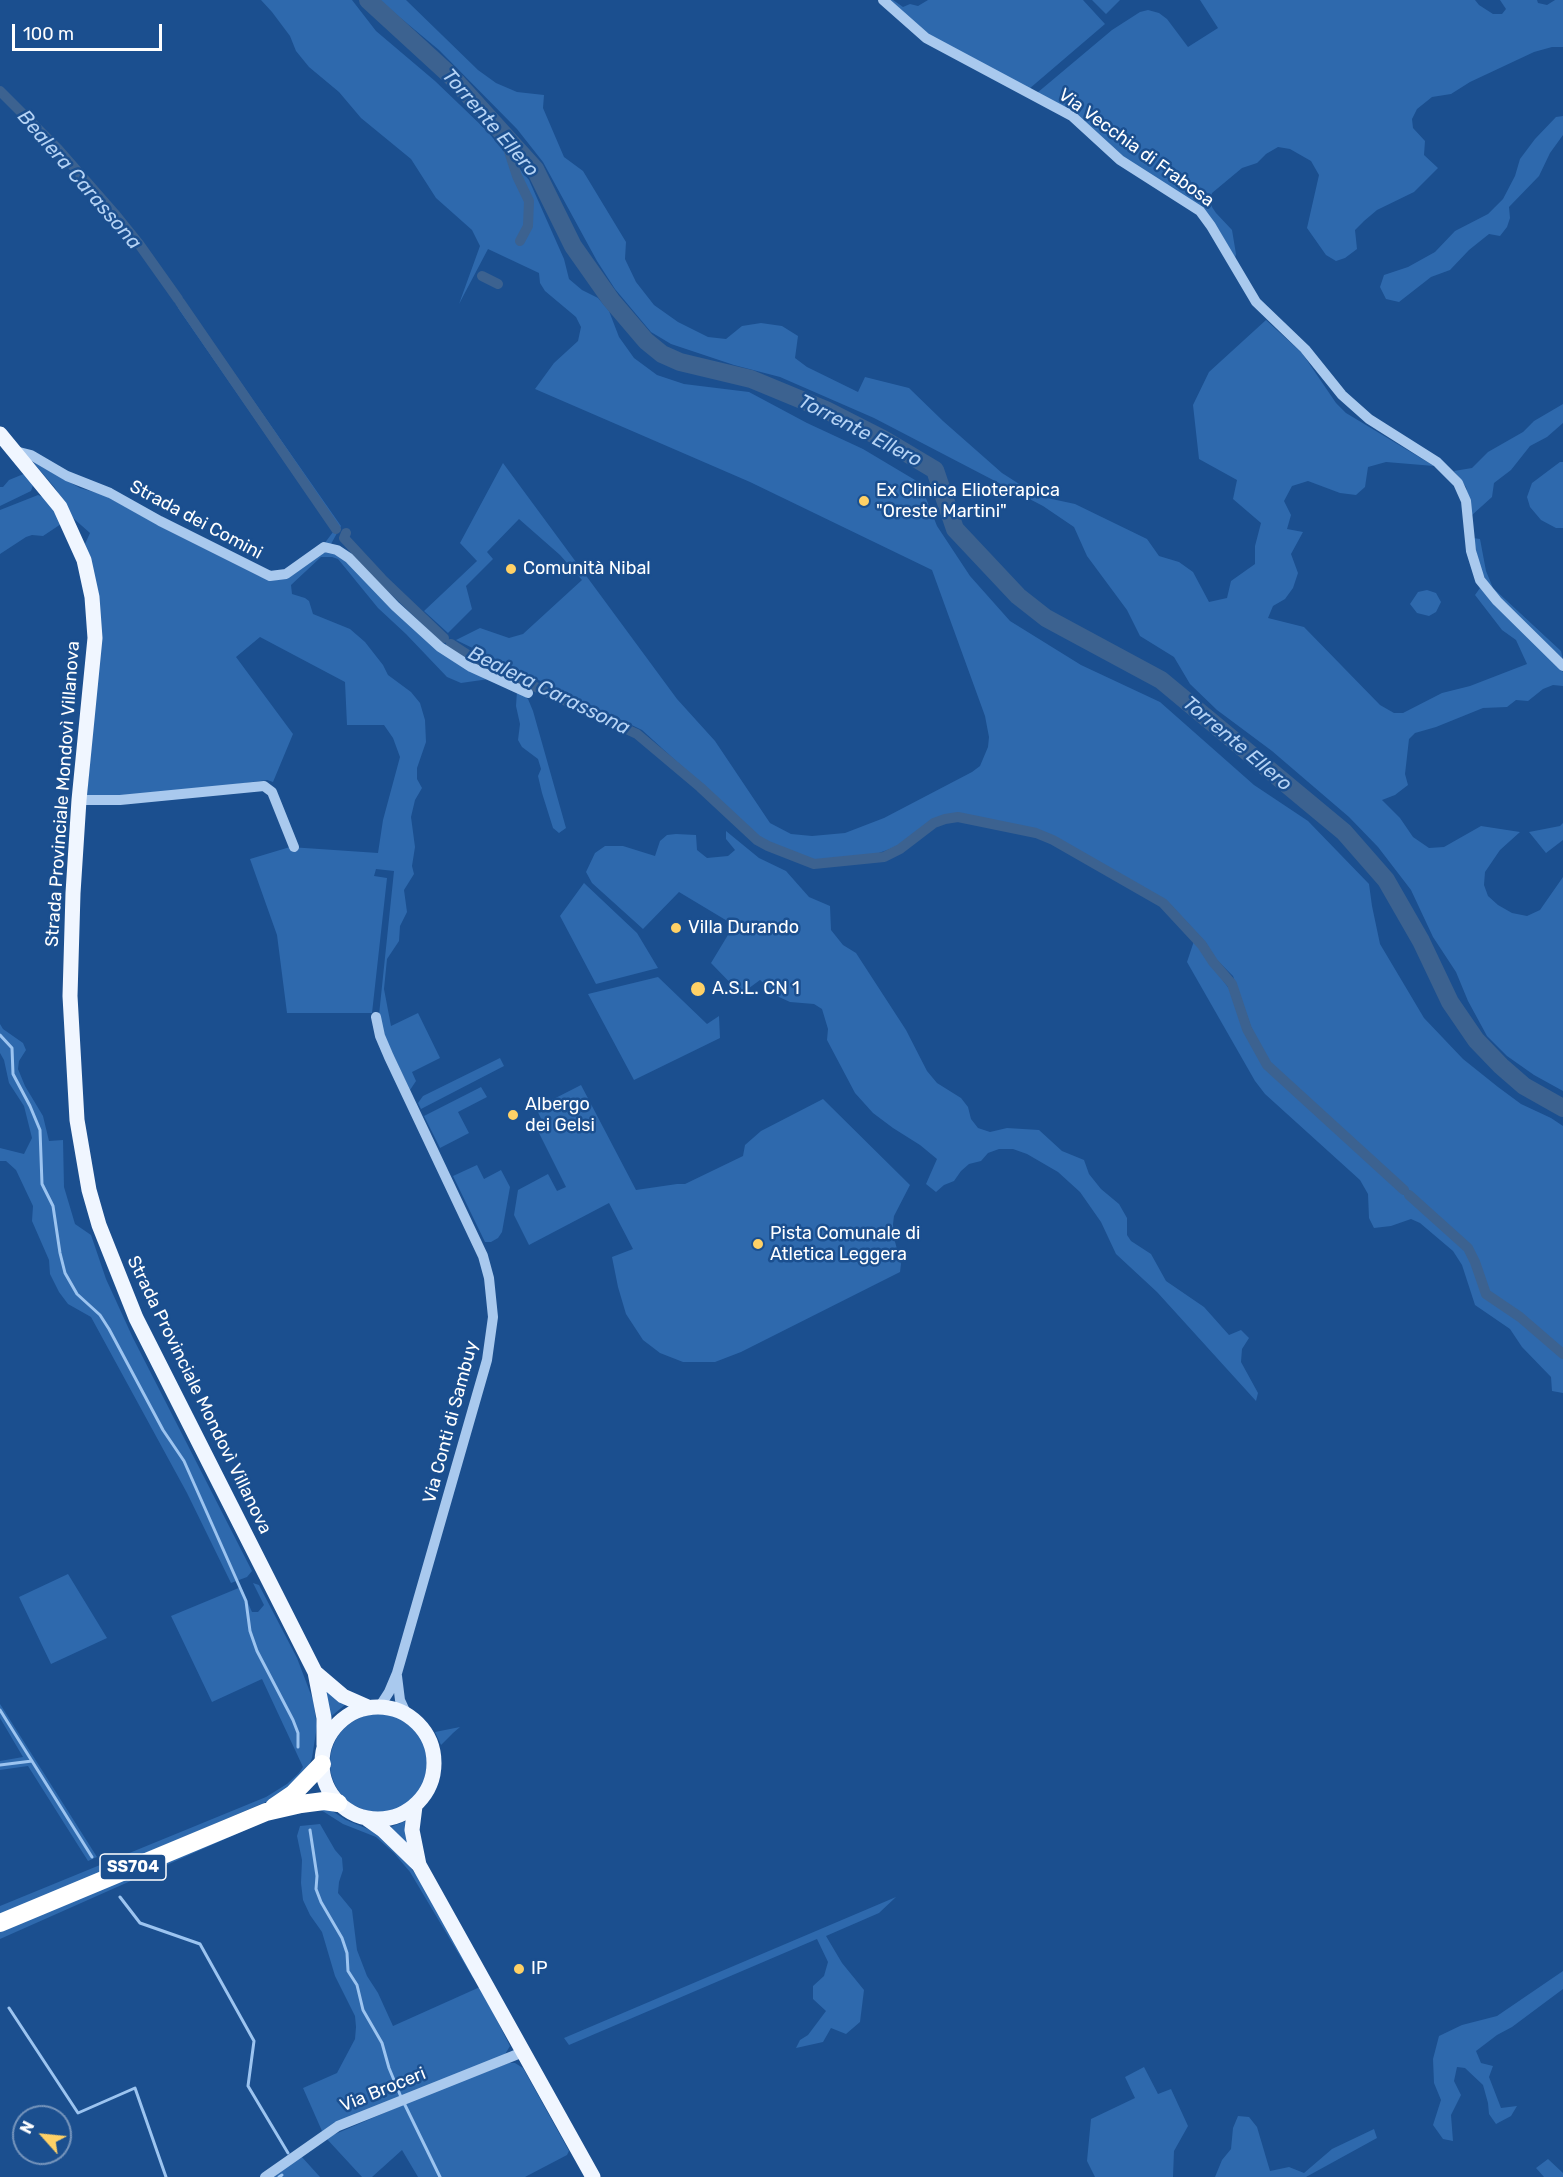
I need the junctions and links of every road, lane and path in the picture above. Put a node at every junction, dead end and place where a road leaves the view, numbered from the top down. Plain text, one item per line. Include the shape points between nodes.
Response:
1 (883, 0) edge
2 (0, 434) edge
3 (15, 451) junction
4 (1563, 666) edge
5 (528, 693) dead end
6 (79, 800) junction
7 (294, 847) dead end
8 (376, 1017) dead end
9 (315, 1672) junction
10 (397, 1673) junction
11 (374, 1707) junction
12 (406, 1713) junction
13 (324, 1745) junction
14 (322, 1764) junction
15 (338, 1803) junction
16 (415, 1806) junction
17 (266, 1812) junction
18 (366, 1818) junction
19 (419, 1865) junction
20 (0, 1923) edge
21 (523, 2052) junction
22 (265, 2177) edge
23 (593, 2177) edge

1 - 4 street, Via Vecchia di Frabosa via 930,40 1072,116 1126,165 1200,211 1256,302 1305,349 1342,395 1369,419 1437,462 1458,483 1466,501 1470,551 1480,580 1497,602
2 - 3 main road, Strada Provinciale Mondovì Villanova
3 - 5 street, Strada dei Comini via 102,490 265,575 286,574 324,547 337,550 441,647 471,667
3 - 6 main road, Strada Provinciale Mondovì Villanova via 60,507 84,560 92,597 95,638
6 - 7 street via 120,800 264,786 272,792
6 - 9 main road, Strada Provinciale Mondovì Villanova via 70,996 77,1120 89,1190 99,1226 136,1317
8 - 10 street, Via Conti di Sambuy via 389,1057 483,1256 493,1317 487,1360
9 - 11 main road, Strada Provinciale Mondovì Villanova via 343,1696
9 - 13 main road, Strada Provinciale Mondovì Villanova
10 - 11 street, Via Conti di Sambuy via 389,1692
10 - 12 street, Via Conti di Sambuy
11 - 12 main road
11 - 13 main road via 352,1713 339,1722
12 - 16 main road via 423,1728 435,1759 433,1779
13 - 14 main road
14 - 15 main road via 324,1781
14 - 17 highway, SS704 via 293,1794
15 - 17 highway, SS704 via 324,1801
15 - 18 main road
16 - 18 main road via 395,1817
16 - 19 main road via 412,1830
17 - 20 highway, SS704
18 - 19 main road
19 - 21 main road
21 - 22 street, Via Broceri via 338,2126
21 - 23 main road

